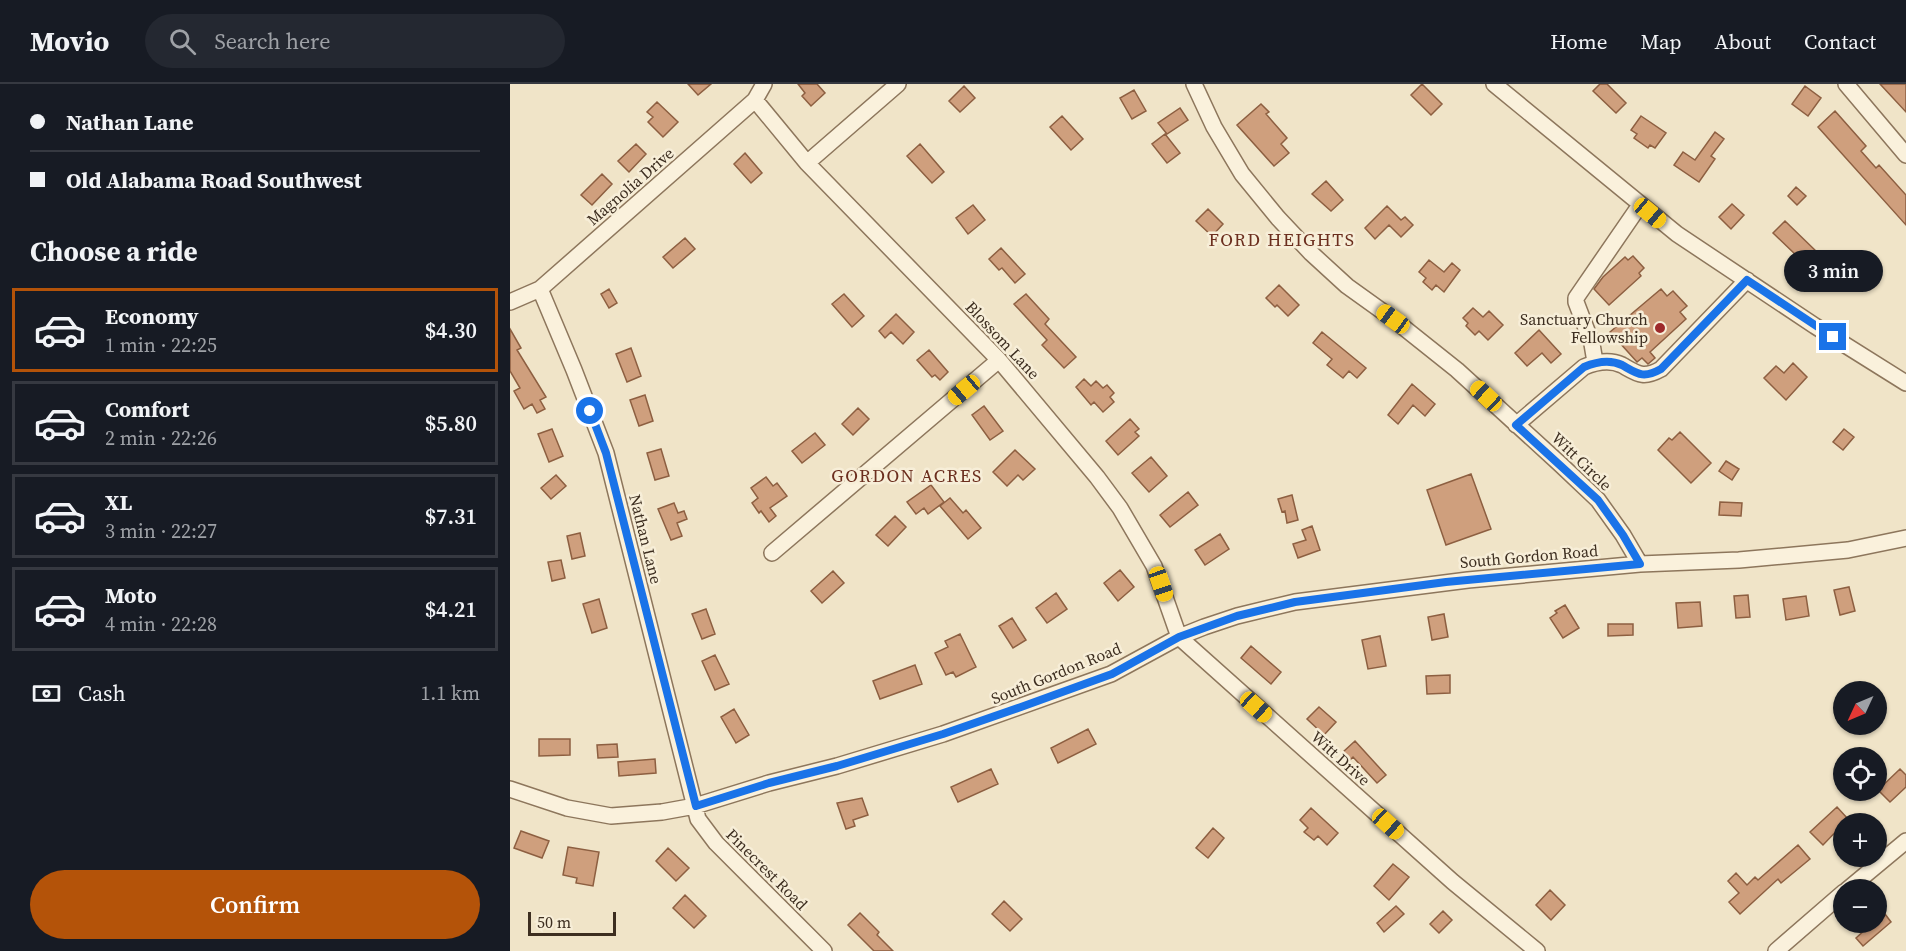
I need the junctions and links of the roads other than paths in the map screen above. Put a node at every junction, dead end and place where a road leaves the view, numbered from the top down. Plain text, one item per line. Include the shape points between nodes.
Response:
1 (764, 84) edge
2 (898, 84) edge
3 (1194, 84) edge
4 (1494, 84) edge
5 (1846, 84) edge
6 (755, 100) junction
7 (1906, 154) edge
8 (807, 163) junction
9 (1640, 205) junction
10 (1747, 280) junction
11 (540, 289) junction
12 (510, 302) edge
13 (999, 360) junction
14 (1595, 362) junction
15 (1906, 383) edge
16 (1516, 425) junction
17 (1906, 538) edge
18 (772, 553) dead end
19 (1640, 564) junction
20 (1179, 637) junction
21 (510, 789) edge
22 (696, 806) junction
23 (1906, 841) edge
24 (1860, 879) edge
25 (1833, 901) edge
26 (824, 951) edge
27 (1537, 951) edge
28 (1776, 951) edge

1 - 6 street, Magnolia Drive
2 - 8 street
3 - 16 street, Witt Circle via 1242,174 1278,219 1347,286 1457,370
4 - 9 street
5 - 7 street
6 - 8 street, Blossom Lane
6 - 11 street, Magnolia Drive
8 - 13 street, Blossom Lane
9 - 10 street
9 - 14 street via 1576,298
10 - 14 street via 1654,373 1639,375 1620,364
10 - 15 street
11 - 12 street, Magnolia Drive
11 - 22 street, Nathan Lane via 606,453
13 - 18 street
13 - 20 street, Blossom Lane via 1120,508 1154,566
14 - 16 street
16 - 19 street, Witt Circle via 1598,500
17 - 19 street, South Gordon Road via 1848,549 1739,560
19 - 20 street, South Gordon Road via 1295,602 1237,616
20 - 22 street, South Gordon Road via 1112,674 1010,711
20 - 27 street, Witt Drive
21 - 22 street, South Gordon Road via 567,808 611,816
22 - 26 street, Pinecrest Road via 698,819 716,843
23 - 24 street
25 - 28 street

